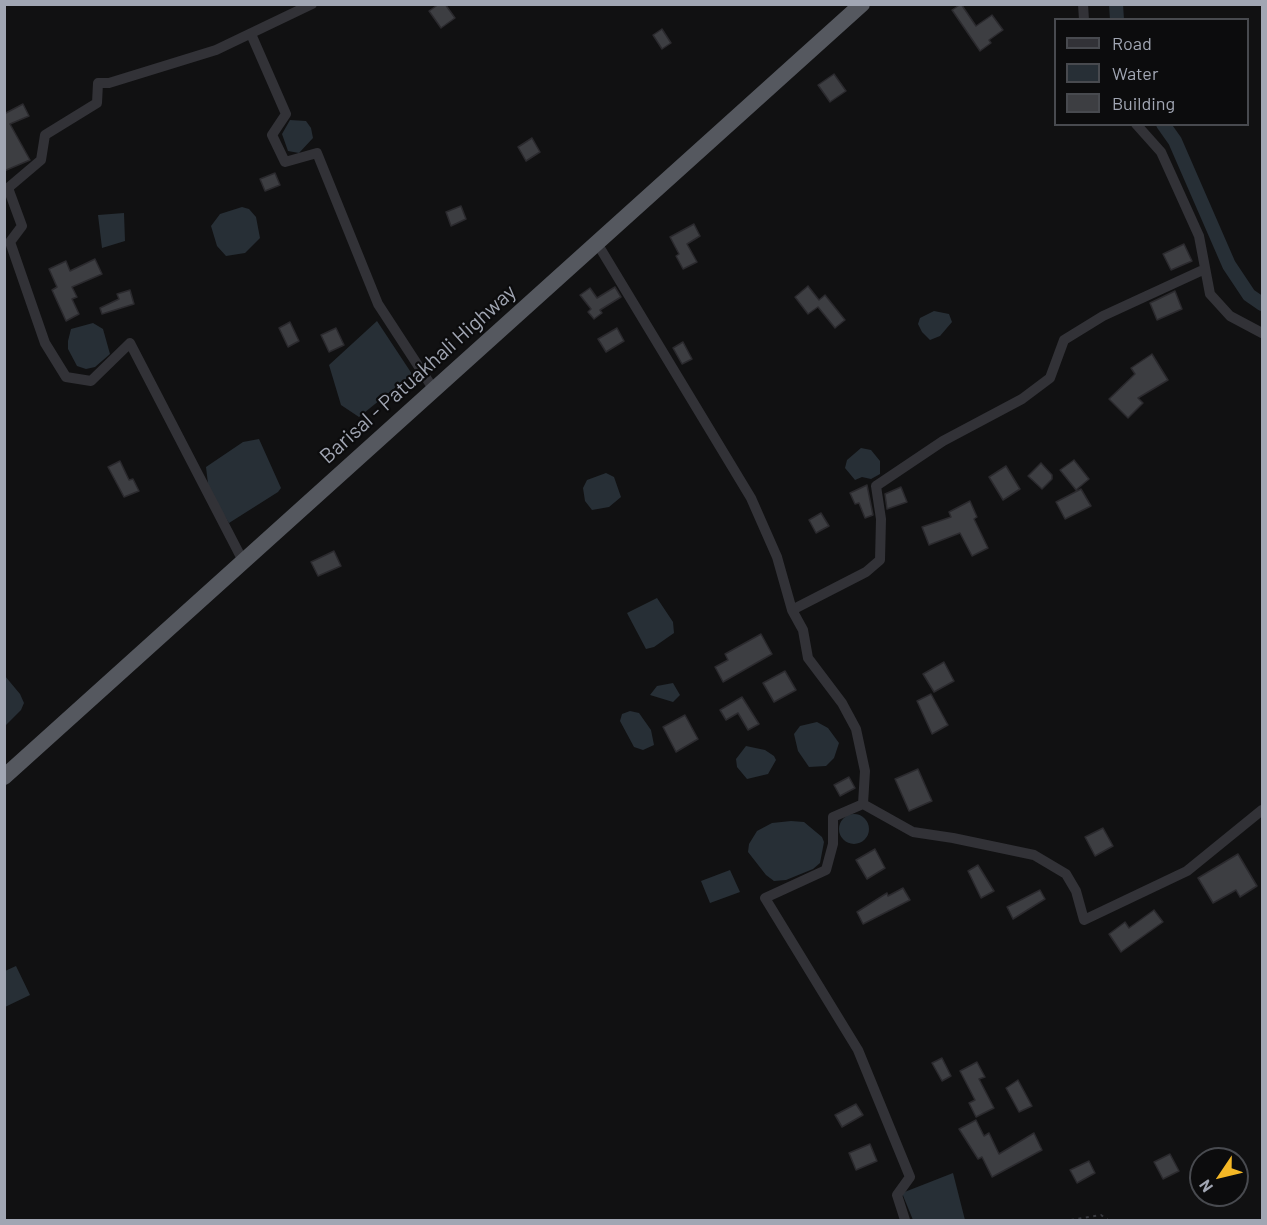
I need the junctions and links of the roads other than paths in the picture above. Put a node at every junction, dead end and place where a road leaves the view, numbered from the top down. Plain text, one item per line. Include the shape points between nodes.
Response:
1 (312, 4) edge
2 (862, 4) edge
3 (251, 34) junction
4 (1139, 126) edge
5 (597, 243) junction
6 (1205, 269) junction
7 (1263, 333) edge
8 (434, 390) junction
9 (243, 561) junction
10 (792, 610) junction
11 (4, 777) edge
12 (863, 804) junction
13 (1263, 810) edge
14 (905, 1221) edge

1 - 3 street
2 - 5 highway, Barisal - Patuakhali Highway
3 - 8 street via 286,114 272,135 285,162 317,153 378,304
3 - 9 street via 216,50 98,83 97,103 45,135 40,160 8,188 22,226 9,242 45,343 66,377 91,381 130,343
4 - 6 street via 1161,152 1199,236
5 - 8 highway, Barisal - Patuakhali Highway
5 - 10 street via 751,498 777,556
6 - 7 street via 1210,294 1230,316
6 - 10 street via 1103,316 1064,340 1050,378 1022,399 943,441 876,486 881,519 880,560 866,572
8 - 9 highway, Barisal - Patuakhali Highway
9 - 11 highway, Barisal - Patuakhali Highway
10 - 12 street via 803,630 808,658 856,729 865,771
12 - 13 street via 913,832 1034,855 1066,874 1076,891 1084,920 1187,871
12 - 14 street via 832,817 833,844 826,870 765,898 858,1050 910,1177 897,1195

